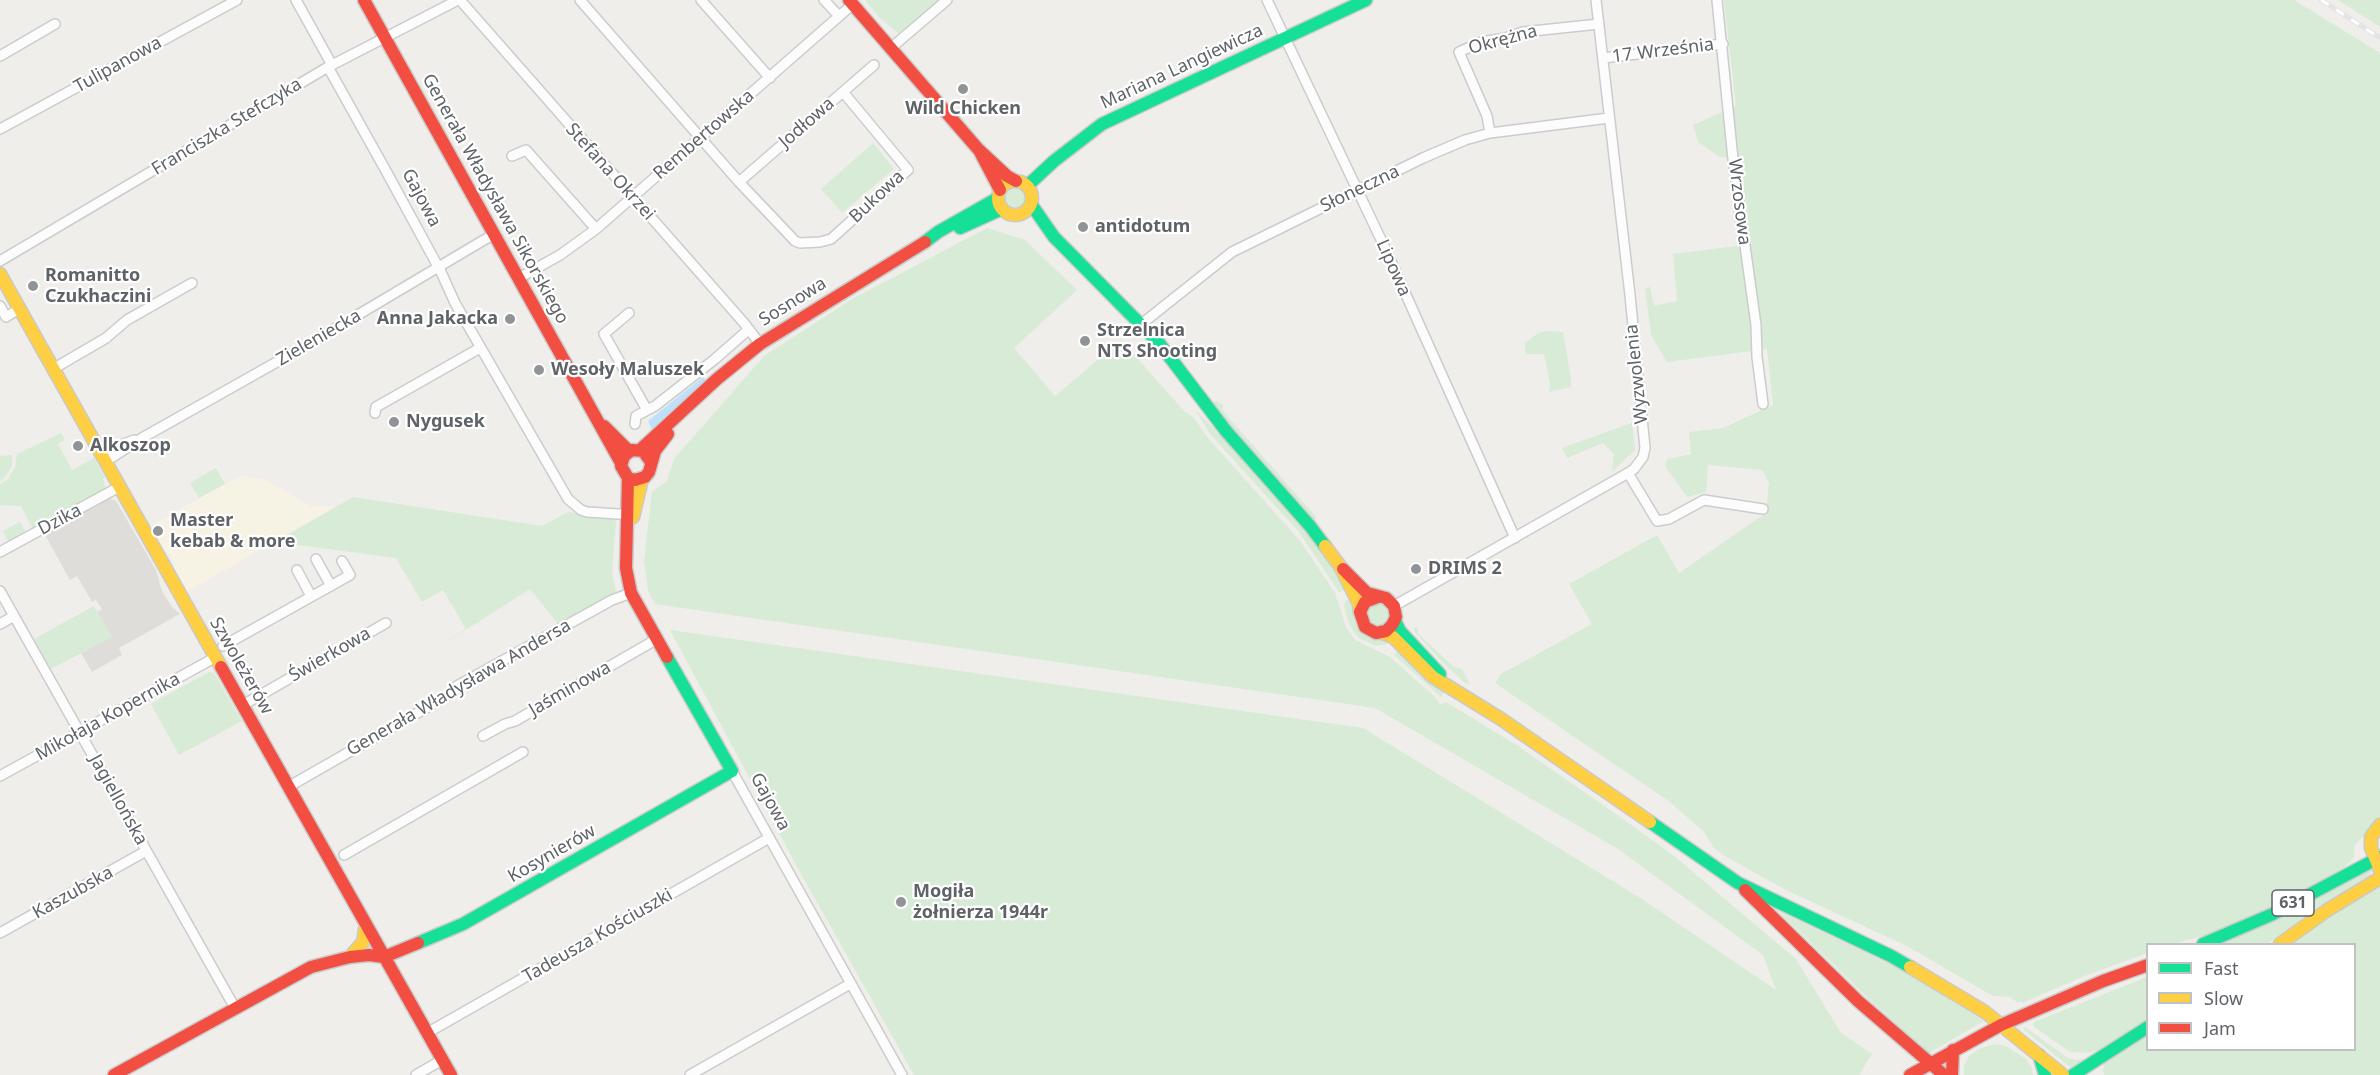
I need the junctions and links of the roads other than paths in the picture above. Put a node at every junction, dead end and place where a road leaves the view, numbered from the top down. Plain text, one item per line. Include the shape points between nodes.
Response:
1 (237, 0) edge
2 (296, 0) edge
3 (364, 0) edge
4 (459, 0) edge
5 (580, 0) edge
6 (701, 0) edge
7 (824, 0) edge
8 (947, 0) edge
9 (1267, 0) edge
10 (1366, 0) edge
11 (1596, 0) edge
12 (1717, 0) edge
13 (851, 2) edge
14 (839, 16) junction
15 (55, 24) dead end
16 (1599, 24) junction
17 (384, 37) junction
18 (1285, 38) junction
19 (1723, 44) junction
20 (891, 48) junction
21 (0, 56) edge
22 (1603, 58) junction
23 (874, 65) dead end
24 (330, 66) junction
25 (770, 78) junction
26 (843, 92) junction
27 (1609, 118) junction
28 (0, 129) edge
29 (1490, 133) junction
30 (701, 138) junction
31 (978, 149) junction
32 (512, 156) dead end
33 (740, 182) junction
34 (1022, 184) junction
35 (1357, 191) junction
36 (633, 197) junction
37 (1000, 199) junction
38 (1031, 204) junction
39 (1016, 215) junction
40 (596, 229) junction
41 (494, 234) junction
42 (1054, 237) junction
43 (0, 261) edge
44 (438, 268) junction
45 (0, 274) edge
46 (519, 278) junction
47 (192, 283) dead end
48 (0, 306) edge
49 (19, 309) junction
50 (629, 313) dead end
51 (1139, 326) junction
52 (748, 330) junction
53 (760, 344) junction
54 (480, 348) junction
55 (53, 369) junction
56 (692, 404) junction
57 (1763, 404) dead end
58 (647, 410) junction
59 (375, 413) dead end
60 (596, 416) junction
61 (635, 424) dead end
62 (634, 451) junction
63 (103, 457) junction
64 (651, 462) junction
65 (621, 463) junction
66 (1628, 473) junction
67 (628, 478) junction
68 (642, 479) junction
69 (119, 487) junction
70 (1763, 509) dead end
71 (630, 515) junction
72 (1515, 538) junction
73 (0, 552) edge
74 (316, 559) dead end
75 (342, 561) dead end
76 (1340, 566) junction
77 (297, 570) dead end
78 (331, 586) junction
79 (0, 591) edge
80 (631, 593) junction
81 (311, 597) junction
82 (1378, 597) junction
83 (1394, 606) junction
84 (1360, 612) junction
85 (14, 616) junction
86 (1395, 621) junction
87 (386, 623) dead end
88 (0, 624) edge
89 (1380, 633) junction
90 (657, 639) junction
91 (223, 646) dead end
92 (216, 657) junction
93 (1453, 688) junction
94 (243, 705) junction
95 (80, 732) junction
96 (483, 736) dead end
97 (523, 752) dead end
98 (732, 771) junction
99 (0, 776) edge
100 (288, 787) junction
101 (2380, 825) edge
102 (769, 838) junction
103 (146, 851) junction
104 (344, 855) dead end
105 (2378, 862) edge
106 (2380, 878) edge
107 (1738, 883) junction
108 (366, 924) junction
109 (0, 933) edge
110 (2208, 943) edge
111 (2283, 943) edge
112 (350, 957) junction
113 (384, 957) junction
114 (2146, 966) edge
115 (850, 984) junction
116 (235, 1008) junction
117 (2001, 1025) junction
118 (2146, 1029) edge
119 (427, 1033) junction
120 (1953, 1050) junction
121 (2039, 1055) junction
122 (442, 1060) junction
123 (1929, 1063) junction
124 (114, 1075) edge
125 (416, 1075) edge
126 (451, 1075) edge
127 (690, 1075) edge
128 (902, 1075) edge
129 (1911, 1075) edge
130 (1944, 1075) edge
131 (1952, 1075) edge
132 (2045, 1075) edge
133 (2063, 1075) edge
134 (2073, 1075) edge

1 - 28 street, Tulipanowa
2 - 24 street, Gajowa
3 - 17 street, Generała Władysława Sikorskiego
4 - 17 street, Franciszka Stefczyka
4 - 36 street, Stefana Okrzei
5 - 30 street
6 - 25 street
7 - 14 street
8 - 20 street
9 - 18 street, Lipowa
10 - 18 street, Mariana Langiewicza
11 - 16 street, Wyzwolenia
12 - 19 street, Wrzosowa
13 - 14 street, Rembertowska
13 - 20 street
14 - 25 street, Rembertowska
15 - 21 street
16 - 22 street, Wyzwolenia
16 - 29 street, Okrężna via 1522,32 1459,52
17 - 24 street, Franciszka Stefczyka
17 - 41 street, Generała Władysława Sikorskiego
18 - 34 street, Mariana Langiewicza via 1102,124
18 - 35 street, Lipowa
19 - 22 street, 17 Września
19 - 57 street, Wrzosowa
20 - 31 street
22 - 27 street, Wyzwolenia
23 - 26 street, Jodłowa
24 - 43 street, Franciszka Stefczyka
24 - 44 street, Gajowa
25 - 30 street, Rembertowska
26 - 33 street, Jodłowa
26 - 33 street, Bukowa via 909,170 831,239 795,241
27 - 29 street, Słoneczna
27 - 66 street, Wyzwolenia via 1645,448 1640,463
29 - 35 street, Słoneczna via 1443,150
30 - 33 street
30 - 36 street, Rembertowska
31 - 34 street via 1007,176
31 - 37 street
32 - 40 street via 526,150
34 - 37 street via 1006,183
34 - 38 street via 1032,196
35 - 51 street, Słoneczna via 1232,252
35 - 72 street, Lipowa
36 - 40 street, Rembertowska
36 - 52 street, Stefana Okrzei
37 - 39 street via 1007,213
37 - 53 street, Sosnowa via 939,232
38 - 39 street
38 - 42 street
39 - 42 street
40 - 46 street, Rembertowska
41 - 44 street, Zieleniecka
41 - 46 street, Generała Władysława Sikorskiego
42 - 51 street
44 - 54 street, Gajowa
44 - 63 street, Zieleniecka
45 - 49 street, Szwoleżerów
46 - 60 street, Generała Władysława Sikorskiego
47 - 55 street
48 - 49 street via 6,317
49 - 55 street, Szwoleżerów
50 - 58 street via 604,334
51 - 76 street via 1198,406 1226,431 1305,519
52 - 53 street, Stefana Okrzei
52 - 58 street, Sosnowa
53 - 56 street, Sosnowa
54 - 59 street via 376,407
54 - 71 street, Gajowa via 568,499 587,512
55 - 63 street, Szwoleżerów
56 - 62 street, Sosnowa
56 - 64 street, Sosnowa via 655,451
58 - 61 street, Sosnowa via 636,416
60 - 62 street, Generała Władysława Sikorskiego
60 - 65 street, Generała Władysława Sikorskiego
62 - 64 street via 648,456
62 - 65 street via 624,456
63 - 69 street, Szwoleżerów
64 - 68 street
65 - 67 street
66 - 70 street via 1657,520 1668,519 1704,500
66 - 72 street, Wyzwolenia
67 - 68 street
67 - 71 street, Gajowa
68 - 71 street, Gajowa
69 - 73 street, Dzika
69 - 92 street, Szwoleżerów
71 - 80 street, Gajowa via 626,575
72 - 83 street, Wyzwolenia
74 - 78 street
75 - 78 street via 350,575
76 - 82 street via 1367,593
76 - 84 street
77 - 81 street
78 - 81 street
79 - 85 street, Jagiellońska
80 - 90 street, Gajowa
80 - 100 street, Generała Władysława Andersa via 458,686 454,692
81 - 91 street
82 - 83 street via 1386,598
82 - 84 street via 1365,602
83 - 86 street
84 - 89 street via 1365,627
85 - 88 street
85 - 95 street, Jagiellońska
86 - 89 street
86 - 93 street
87 - 94 street, Świerkowa
89 - 93 street via 1393,637 1426,671
90 - 96 street, Jaśminowa
90 - 98 street, Gajowa
92 - 94 street, Szwoleżerów
92 - 95 street, Mikołaja Kopernika
93 - 107 street
94 - 100 street, Szwoleżerów
95 - 99 street, Mikołaja Kopernika
95 - 103 street, Jagiellońska
97 - 104 street
98 - 102 street, Gajowa
98 - 113 street, Kosynierów via 464,924
100 - 108 street, Szwoleżerów
101 - 105 street via 2371,837
102 - 115 street, Gajowa
102 - 119 street, Tadeusza Kościuszki
103 - 109 street, Kaszubska
103 - 116 street, Jagiellońska
105 - 110 street, 631
106 - 111 street, 631 via 2326,910
107 - 117 street via 1891,956
107 - 123 street via 1858,1001
108 - 112 street via 363,942
108 - 113 street, Szwoleżerów
112 - 113 street
112 - 116 street via 311,967
113 - 119 street, Szwoleżerów
114 - 117 street
115 - 127 street
115 - 128 street, Gajowa
116 - 124 street
117 - 120 street
117 - 121 street
118 - 134 street
119 - 122 street, Szwoleżerów
120 - 123 street
120 - 131 street
121 - 132 street
121 - 133 street
122 - 125 street
122 - 126 street, Szwoleżerów
123 - 129 street
123 - 130 street

